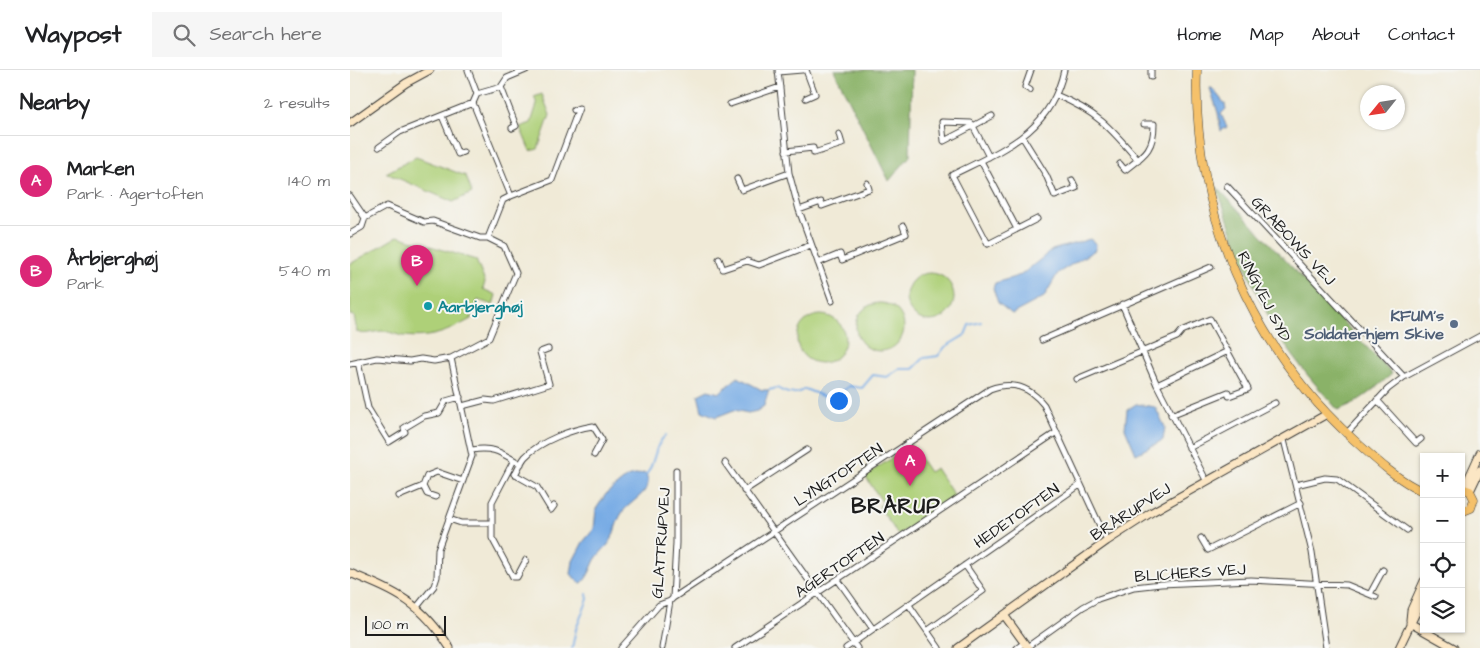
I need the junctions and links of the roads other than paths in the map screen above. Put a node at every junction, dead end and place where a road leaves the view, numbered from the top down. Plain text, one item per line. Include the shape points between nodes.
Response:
1 (430, 70) edge
2 (468, 70) edge
3 (526, 70) edge
4 (802, 70) edge
5 (806, 70) edge
6 (1031, 70) edge
7 (1064, 70) edge
8 (1151, 70) edge
9 (1197, 70) edge
10 (778, 71) edge
11 (1151, 77) dead end
12 (500, 87) junction
13 (780, 87) junction
14 (1030, 90) dead end
15 (477, 94) junction
16 (1056, 95) junction
17 (806, 98) dead end
18 (473, 103) junction
19 (730, 104) dead end
20 (574, 110) dead end
21 (442, 116) junction
22 (992, 116) dead end
23 (350, 123) edge
24 (1144, 124) dead end
25 (973, 126) junction
26 (512, 128) dead end
27 (839, 134) dead end
28 (1023, 138) junction
29 (379, 147) dead end
30 (786, 151) junction
31 (464, 152) dead end
32 (989, 157) junction
33 (981, 160) junction
34 (1138, 160) junction
35 (1120, 164) dead end
36 (789, 173) junction
37 (737, 179) dead end
38 (1072, 180) dead end
39 (867, 183) dead end
40 (1227, 186) dead end
41 (350, 196) edge
42 (511, 196) junction
43 (798, 210) junction
44 (365, 218) junction
45 (1038, 219) dead end
46 (903, 226) dead end
47 (1016, 229) junction
48 (350, 234) edge
49 (488, 238) junction
50 (811, 245) junction
51 (719, 259) dead end
52 (818, 263) junction
53 (1211, 267) dead end
54 (832, 301) dead end
55 (1122, 304) junction
56 (1480, 336) edge
57 (1042, 340) dead end
58 (548, 349) dead end
59 (1142, 350) junction
60 (1228, 351) junction
61 (451, 358) junction
62 (358, 362) junction
63 (350, 364) edge
64 (1404, 377) junction
65 (1078, 379) dead end
66 (1157, 385) junction
67 (460, 397) junction
68 (1377, 400) junction
69 (1275, 403) dead end
70 (462, 406) junction
71 (1327, 414) junction
72 (1172, 415) junction
73 (1056, 432) junction
74 (1346, 434) junction
75 (1421, 439) dead end
76 (1284, 440) junction
77 (1189, 448) junction
78 (472, 450) junction
79 (808, 450) dead end
80 (1480, 452) edge
81 (594, 455) dead end
82 (514, 460) junction
83 (725, 463) dead end
84 (522, 464) junction
85 (676, 470) dead end
86 (1480, 470) edge
87 (509, 471) junction
88 (516, 475) junction
89 (1206, 480) junction
90 (463, 481) junction
91 (1408, 483) junction
92 (1080, 485) junction
93 (1296, 485) junction
94 (423, 486) junction
95 (1420, 487) edge
96 (1465, 489) edge
97 (744, 490) junction
98 (1420, 490) edge
99 (399, 496) dead end
100 (436, 497) dead end
101 (1477, 500) edge
102 (1301, 503) junction
103 (554, 506) dead end
104 (1471, 508) junction
105 (1480, 509) edge
106 (1465, 510) edge
107 (449, 519) junction
108 (492, 523) junction
109 (1407, 530) dead end
110 (773, 531) junction
111 (1201, 538) dead end
112 (1107, 541) junction
113 (526, 560) dead end
114 (965, 565) junction
115 (1383, 570) dead end
116 (350, 573) edge
117 (838, 580) junction
118 (1317, 584) junction
119 (1421, 588) edge
120 (818, 594) junction
121 (1370, 594) junction
122 (1376, 597) dead end
123 (671, 599) junction
124 (1420, 604) edge
125 (909, 605) junction
126 (417, 606) junction
127 (1004, 615) junction
128 (1410, 623) junction
129 (873, 629) junction
130 (927, 631) junction
131 (853, 643) junction
132 (1026, 646) edge
133 (450, 648) edge
134 (621, 648) edge
135 (662, 648) edge
136 (735, 648) edge
137 (846, 648) edge
138 (857, 648) edge
139 (939, 648) edge
140 (958, 648) edge
141 (1017, 648) edge
142 (1326, 648) edge
143 (1399, 648) edge
144 (1454, 648) edge

1 - 23 street via 406,82
2 - 15 street
3 - 12 street via 507,78
4 - 10 street
5 - 17 street via 815,94
6 - 14 street via 1025,87
7 - 16 street
8 - 11 street
9 - 71 main road, RINGVEJ SYD via 1203,164 1227,252 1246,297 1274,346
10 - 13 street
12 - 15 street
12 - 26 street via 516,126
13 - 19 street
13 - 30 street
15 - 18 street
16 - 28 street via 1042,120
16 - 34 street via 1098,117
18 - 21 street
18 - 42 street
20 - 42 street via 579,108 552,180
21 - 29 street via 400,132
21 - 31 street via 458,154
22 - 25 street
24 - 34 street via 1154,124 1154,136 1149,150
25 - 25 street via 944,141 942,140 942,122 972,122
25 - 32 street
27 - 30 street via 842,144 814,153 812,148
28 - 32 street
28 - 38 street via 1046,174 1054,196 1076,188
30 - 36 street
32 - 33 street
33 - 47 street
33 - 47 street via 952,175 988,244
34 - 35 street via 1125,170
36 - 37 street via 742,190
36 - 43 street
39 - 43 street via 869,189 822,206 821,202
40 - 64 street, GRABOWS VEJ
41 - 44 street
42 - 49 street via 503,200
43 - 50 street
44 - 48 street via 362,227
44 - 49 street via 387,206 424,222 433,221
45 - 47 street
46 - 52 street via 906,234 842,260 840,254
49 - 61 street via 504,246 516,273 489,338
50 - 51 street via 759,265 747,260 724,269
50 - 52 street
52 - 54 street
53 - 55 street
55 - 57 street
55 - 59 street
56 - 64 street
58 - 70 street via 540,352 549,384 494,401
59 - 60 street via 1177,337 1210,319
59 - 65 street
59 - 66 street
60 - 66 street
60 - 72 street via 1248,389 1229,396 1228,392
61 - 62 street via 434,361 377,358
61 - 67 street
62 - 63 street
62 - 67 street via 368,408 389,442 424,416 439,413 446,401
64 - 68 street
66 - 72 street
67 - 70 street
68 - 74 street
68 - 75 street via 1416,443
69 - 77 street
70 - 78 street
71 - 74 main road, RINGVEJ SYD
71 - 76 street, BRÅRUPVEJ
72 - 77 street
73 - 92 street, LYNGTOFTEN
73 - 110 street, LYNGTOFTEN via 1037,396 1020,386 1001,385 990,389
73 - 117 street, AGERTOFTEN
74 - 91 main road, RINGVEJ SYD
76 - 89 street, BRÅRUPVEJ
76 - 93 street
77 - 89 street
78 - 82 street via 487,447
78 - 90 street
79 - 97 street
80 - 96 street
81 - 84 street via 602,440 593,426 562,433 526,457
82 - 84 street
82 - 87 street
83 - 97 street
84 - 88 street
85 - 123 street, GLATTRUPVEJ via 676,543
86 - 96 street
87 - 88 street
87 - 108 street via 492,502
88 - 103 street via 537,487 551,510
89 - 112 street, BRÅRUPVEJ
90 - 94 street via 437,472 427,476
90 - 107 street
91 - 95 main road, RINGVEJ SYD
91 - 98 main road, RINGVEJ SYD
92 - 112 street, LYNGTOFTEN
92 - 114 street, HEDETOFTEN
93 - 102 street
93 - 109 street via 1325,478 1337,479
94 - 99 street
94 - 100 street via 427,494
96 - 101 main road
97 - 110 street
101 - 104 main road
102 - 111 street via 1208,550
102 - 118 street
104 - 105 main road
104 - 106 main road
107 - 108 street via 461,523
107 - 126 street via 438,549 434,586
108 - 113 street via 492,538 513,577 517,578
110 - 120 street
110 - 123 street, LYNGTOFTEN
112 - 127 street, BRÅRUPVEJ
114 - 125 street, HEDETOFTEN
114 - 130 street, HEDETOFTEN via 983,592
115 - 121 street
116 - 126 street via 393,590
117 - 120 street, AGERTOFTEN
117 - 129 street
118 - 121 street, BLICHERS VEJ via 1347,585
118 - 132 street, BLICHERS VEJ via 1251,580 1134,588 1112,593 1083,607
118 - 142 street
119 - 128 street
120 - 131 street
120 - 136 street, AGERTOFTEN
121 - 122 street, BLICHERS VEJ
123 - 134 street, LYNGTOFTEN via 659,605
123 - 135 street, GLATTRUPVEJ
124 - 128 street
125 - 129 street, HEDETOFTEN
125 - 130 street
126 - 133 street
127 - 132 street
127 - 140 street, BRÅRUPVEJ
128 - 143 street
128 - 144 street
129 - 131 street, HEDETOFTEN
130 - 139 street
131 - 137 street, HEDETOFTEN
131 - 138 street
132 - 141 street, BLICHERS VEJ

